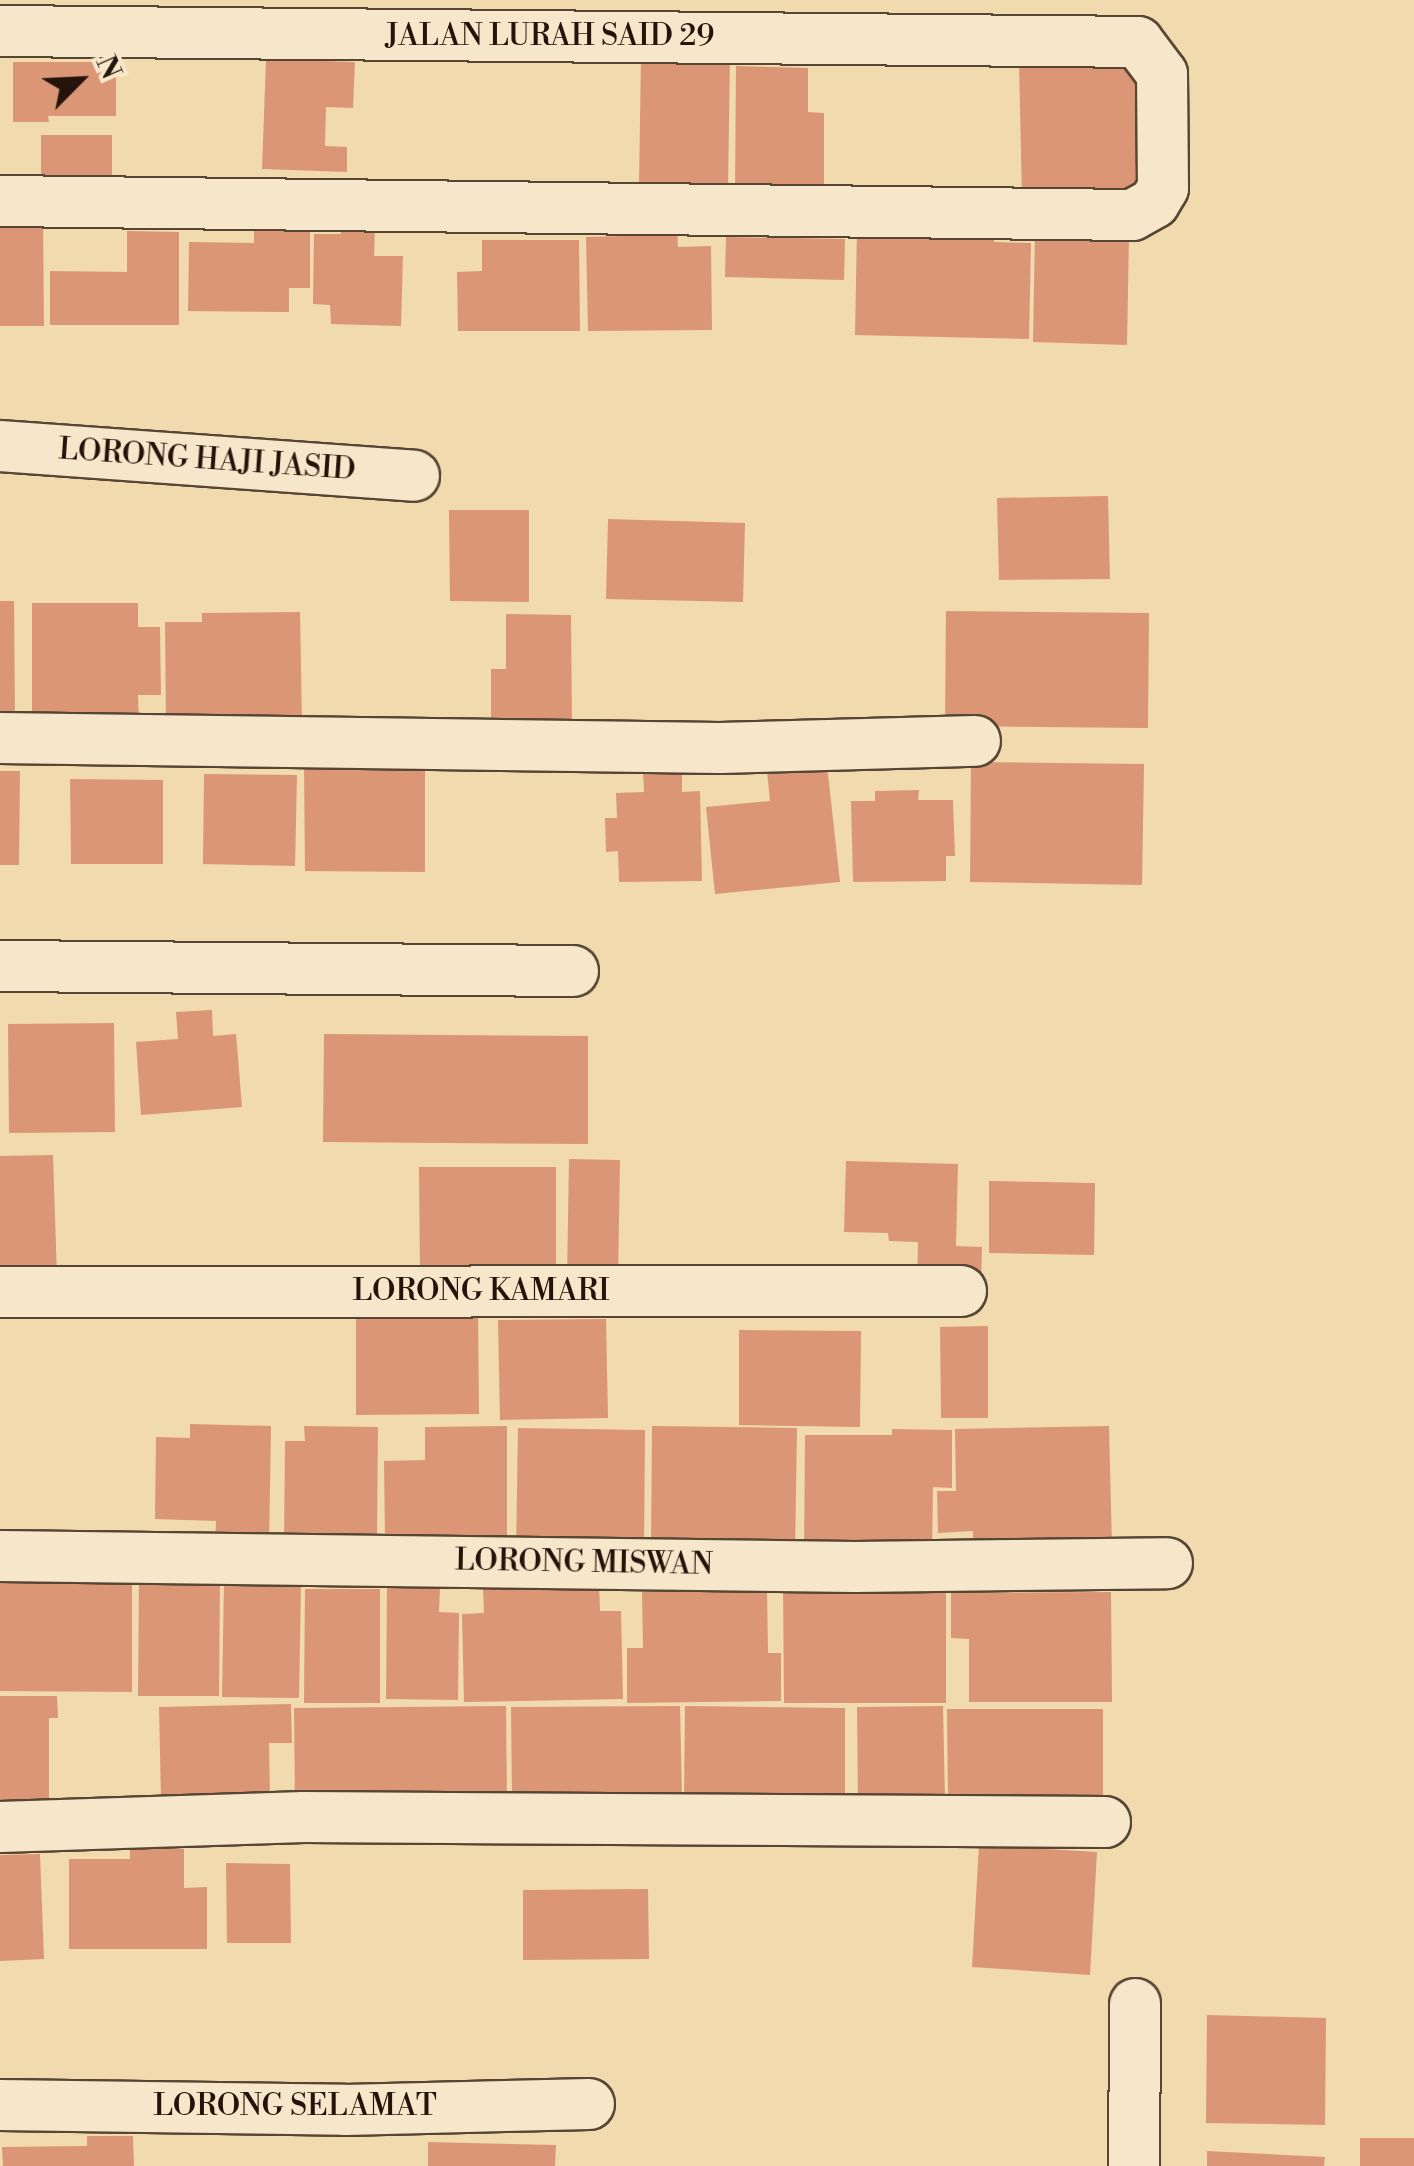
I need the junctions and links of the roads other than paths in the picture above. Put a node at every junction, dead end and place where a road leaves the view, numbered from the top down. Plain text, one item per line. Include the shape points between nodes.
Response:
1 (0, 31) edge
2 (0, 201) edge
3 (0, 446) edge
4 (414, 476) dead end
5 (0, 738) edge
6 (975, 741) dead end
7 (0, 966) edge
8 (573, 970) dead end
9 (962, 1291) dead end
10 (0, 1292) edge
11 (0, 1556) edge
12 (1168, 1563) dead end
13 (1106, 1822) dead end
14 (0, 1827) edge
15 (1135, 2004) dead end
16 (589, 2104) dead end
17 (0, 2105) edge
18 (1134, 2166) edge

1 - 2 street, JALAN LURAH SAID 29 via 1138,42 1162,74 1164,188 1154,204 1132,215
3 - 4 street, LORONG HAJI JASID
5 - 6 street via 720,748
7 - 8 street
9 - 10 street, LORONG KAMARI
11 - 12 street, LORONG MISWAN
13 - 14 street via 304,1817
15 - 18 street
16 - 17 street, LORONG SELAMAT via 346,2110

